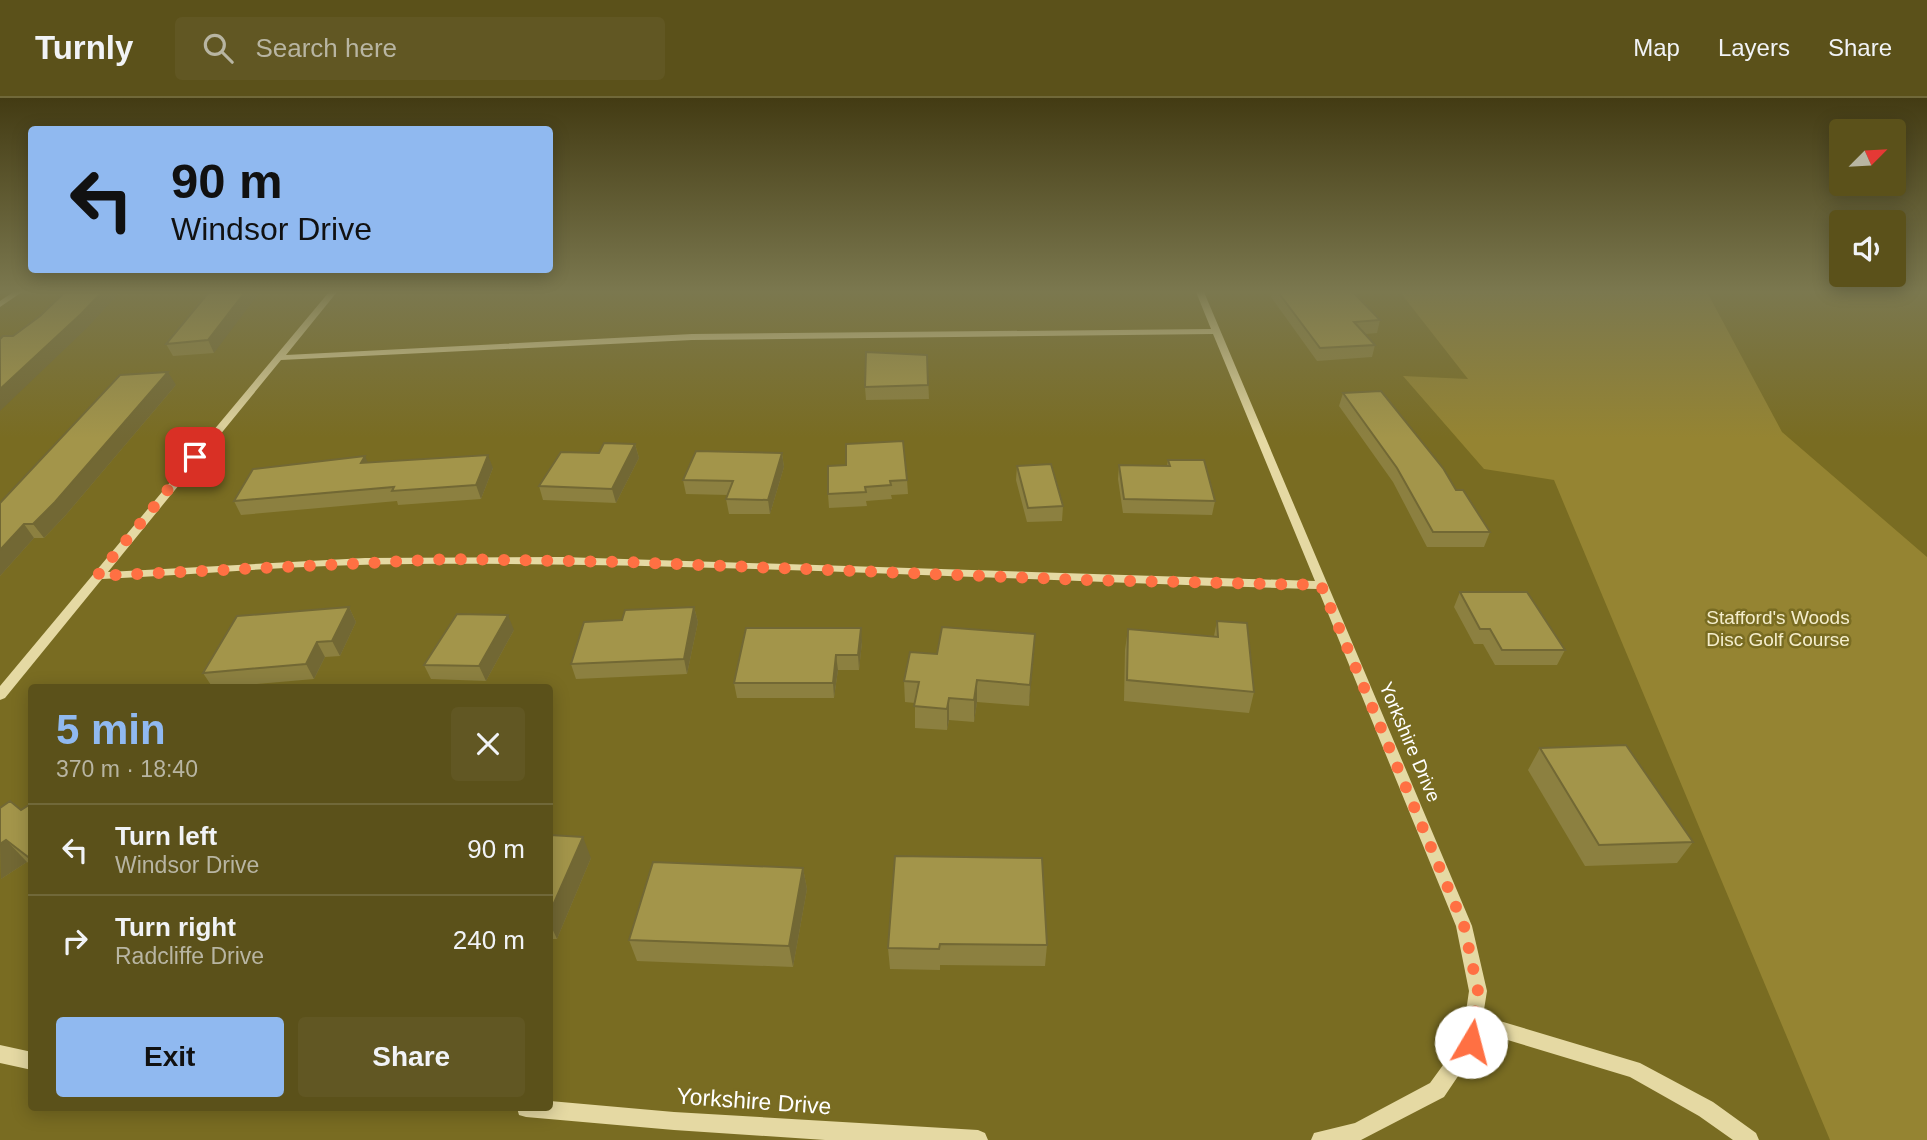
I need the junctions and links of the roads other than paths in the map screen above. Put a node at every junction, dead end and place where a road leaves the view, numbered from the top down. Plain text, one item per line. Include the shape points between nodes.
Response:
1 (292, 341) edge
2 (620, 341) edge
3 (1220, 341) edge
4 (277, 358) junction
5 (97, 576) junction
6 (1321, 585) junction
7 (0, 695) edge
8 (1474, 1022) junction
9 (0, 1054) edge
10 (28, 1060) edge
11 (553, 1110) edge
12 (978, 1140) edge
13 (1321, 1140) edge
14 (1749, 1140) edge

1 - 4 street
2 - 4 street
3 - 6 street, Yorkshire Drive
4 - 5 street
5 - 6 street via 450,559
5 - 7 street
6 - 8 street, Yorkshire Drive via 1464,926 1478,991
8 - 13 street, Yorkshire Drive via 1471,1042 1437,1090 1357,1132
8 - 14 street via 1634,1069 1706,1109
9 - 10 street
11 - 12 street, Yorkshire Drive

